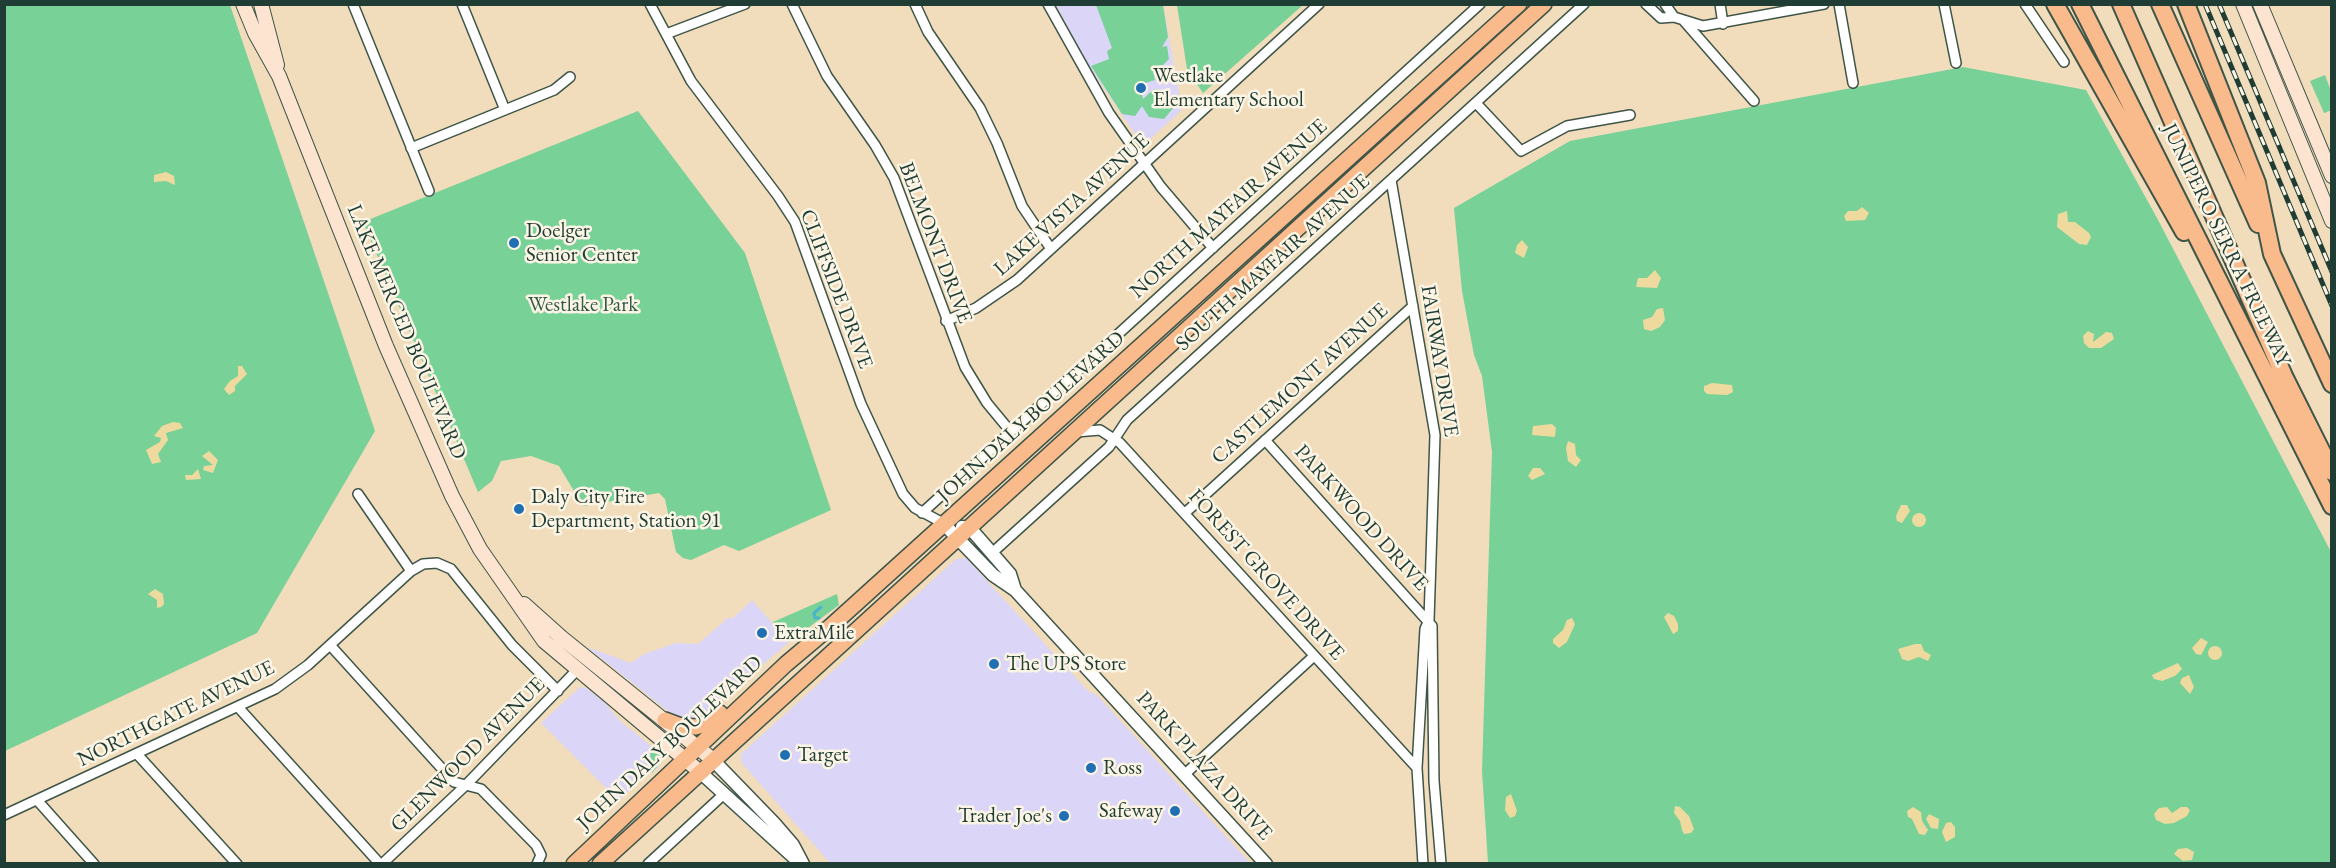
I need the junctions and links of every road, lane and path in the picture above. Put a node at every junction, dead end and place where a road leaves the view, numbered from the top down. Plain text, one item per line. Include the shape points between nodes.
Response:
1 (243, 4) edge
2 (261, 4) edge
3 (353, 4) edge
4 (462, 4) edge
5 (650, 4) edge
6 (745, 4) edge
7 (792, 4) edge
8 (915, 4) edge
9 (1048, 4) edge
10 (1319, 4) edge
11 (1480, 4) edge
12 (1519, 4) edge
13 (1544, 4) edge
14 (1584, 4) edge
15 (1646, 4) edge
16 (1665, 4) edge
17 (1720, 4) edge
18 (1824, 4) edge
19 (1839, 4) edge
20 (1944, 4) edge
21 (2025, 4) edge
22 (2055, 4) edge
23 (2080, 4) edge
24 (2121, 4) edge
25 (2160, 4) edge
26 (2186, 4) edge
27 (2243, 4) edge
28 (2260, 4) edge
29 (1810, 6) edge
30 (1674, 17) junction
31 (1684, 21) junction
32 (1723, 24) junction
33 (666, 34) junction
34 (2064, 62) dead end
35 (1956, 63) dead end
36 (279, 76) junction
37 (570, 78) dead end
38 (1853, 83) dead end
39 (1754, 101) dead end
40 (1476, 103) junction
41 (505, 110) junction
42 (1630, 115) dead end
43 (411, 148) junction
44 (1145, 164) junction
45 (2331, 176) edge
46 (1391, 180) junction
47 (429, 191) dead end
48 (2331, 220) edge
49 (1213, 248) junction
50 (1052, 249) junction
51 (2272, 254) junction
52 (1413, 306) junction
53 (946, 321) junction
54 (2262, 368) junction
55 (2331, 384) edge
56 (1011, 432) junction
57 (1076, 432) junction
58 (1117, 439) junction
59 (1266, 440) junction
60 (2331, 472) edge
61 (358, 494) dead end
62 (2331, 506) edge
63 (922, 513) junction
64 (1185, 513) junction
65 (943, 523) junction
66 (964, 533) junction
67 (992, 553) junction
68 (411, 571) junction
69 (1015, 590) junction
70 (513, 595) junction
71 (1429, 620) junction
72 (561, 638) junction
73 (330, 645) junction
74 (1314, 656) junction
75 (793, 658) junction
76 (600, 668) junction
77 (577, 670) junction
78 (558, 691) junction
79 (238, 707) junction
80 (665, 720) junction
81 (697, 746) junction
82 (137, 754) junction
83 (684, 757) junction
84 (712, 759) junction
85 (1417, 768) junction
86 (699, 771) junction
87 (1185, 774) junction
88 (466, 785) junction
89 (724, 794) junction
90 (37, 800) junction
91 (4, 815) edge
92 (539, 860) edge
93 (94, 864) edge
94 (237, 864) edge
95 (381, 864) edge
96 (574, 864) edge
97 (600, 864) edge
98 (648, 864) edge
99 (802, 864) edge
100 (1266, 864) edge
101 (1423, 864) edge
102 (1441, 864) edge

1 - 36 main road, LAKE MERCED BOULEVARD
2 - 36 main road, LAKE MERCED BOULEVARD
3 - 43 street
4 - 41 street
5 - 33 street, CLIFFSIDE DRIVE
6 - 33 street
7 - 53 street, BELMONT DRIVE via 827,76 894,178
8 - 50 street via 980,108 1026,213
9 - 44 street via 1094,89
10 - 44 street, LAKE VISTA AVENUE
11 - 49 street, NORTH MAYFAIR AVENUE
12 - 65 main road, JOHN DALY BOULEVARD
13 - 57 main road, JOHN DALY BOULEVARD
14 - 40 street, SOUTH MAYFAIR AVENUE
15 - 30 street via 1660,18
16 - 30 street
17 - 32 street
18 - 29 street
19 - 38 street
20 - 35 street
21 - 34 street
22 - 54 highway
23 - 54 highway, JUNIPERO SERRA FREEWAY
24 - 60 highway via 2280,366
25 - 51 highway
26 - 51 highway, JUNIPERO SERRA FREEWAY via 2257,183
27 - 48 main road
28 - 45 main road
29 - 32 street
30 - 31 street
31 - 32 street via 1703,26
31 - 39 street
33 - 63 street, CLIFFSIDE DRIVE via 691,81 795,222 870,424 903,494
36 - 70 main road, LAKE MERCED BOULEVARD via 373,313 452,496 480,549
37 - 41 street via 554,90
40 - 42 street via 1521,152 1567,126
40 - 46 street, SOUTH MAYFAIR AVENUE
41 - 43 street
43 - 47 street
44 - 49 street
44 - 50 street, LAKE VISTA AVENUE
46 - 52 street, FAIRWAY DRIVE
46 - 58 street, SOUTH MAYFAIR AVENUE via 1127,420
49 - 56 street, NORTH MAYFAIR AVENUE
50 - 53 street, LAKE VISTA AVENUE via 1004,291
51 - 55 highway, JUNIPERO SERRA FREEWAY
52 - 59 street, CASTLEMONT AVENUE
52 - 71 street, FAIRWAY DRIVE via 1434,435
53 - 56 street, BELMONT DRIVE via 972,379
54 - 62 highway, JUNIPERO SERRA FREEWAY
56 - 63 street, NORTH MAYFAIR AVENUE
57 - 58 street via 1101,430
57 - 66 main road, JOHN DALY BOULEVARD
58 - 64 street, FOREST GROVE DRIVE
58 - 67 street, SOUTH MAYFAIR AVENUE
59 - 64 street, CASTLEMONT AVENUE
59 - 71 street, PARKWOOD DRIVE
61 - 68 street
63 - 65 street, CLIFFSIDE DRIVE
64 - 74 street, FOREST GROVE DRIVE
65 - 66 street, PARK PLAZA DRIVE
65 - 75 main road, JOHN DALY BOULEVARD
66 - 67 street, PARK PLAZA DRIVE
66 - 69 street, PARK PLAZA DRIVE via 993,575
66 - 84 main road, JOHN DALY BOULEVARD
67 - 69 street, PARK PLAZA DRIVE via 1010,574
68 - 73 street, NORTHGATE AVENUE
68 - 78 street, NORTHGATE AVENUE via 430,562 451,569 512,645
69 - 87 street, PARK PLAZA DRIVE
70 - 72 main road, LAKE MERCED BOULEVARD
70 - 77 main road, LAKE MERCED BOULEVARD via 535,629
71 - 85 street, FAIRWAY DRIVE via 1425,629
71 - 102 street, FAIRWAY DRIVE via 1434,630 1433,768
72 - 76 main road, LAKE MERCED BOULEVARD
72 - 77 main road
73 - 79 street, NORTHGATE AVENUE via 292,678
73 - 88 street via 454,782
74 - 85 street, FOREST GROVE DRIVE
74 - 87 street
75 - 80 main road via 769,669 710,722 686,727
75 - 81 main road, JOHN DALY BOULEVARD
76 - 77 main road
76 - 80 main road, LAKE MERCED BOULEVARD
77 - 78 street, GLENWOOD AVENUE
77 - 83 main road, LAKE MERCED BOULEVARD
78 - 88 street, GLENWOOD AVENUE
79 - 82 street, NORTHGATE AVENUE
79 - 95 street
80 - 81 main road, LAKE MERCED BOULEVARD
81 - 83 main road, JOHN DALY BOULEVARD
81 - 84 main road, LAKE MERCED BOULEVARD
82 - 90 street, NORTHGATE AVENUE
82 - 94 street
83 - 86 main road, LAKE MERCED BOULEVARD
83 - 96 main road, JOHN DALY BOULEVARD
84 - 86 main road, JOHN DALY BOULEVARD
84 - 99 street, LAKE MERCED BOULEVARD via 787,837
85 - 101 street, FAIRWAY DRIVE
86 - 89 street, LAKE MERCED BOULEVARD
86 - 97 main road, JOHN DALY BOULEVARD
87 - 100 street, PARK PLAZA DRIVE
88 - 92 street via 481,789 536,846
88 - 95 street, GLENWOOD AVENUE
89 - 98 street
89 - 99 street, LAKE MERCED BOULEVARD
90 - 91 street, NORTHGATE AVENUE
90 - 93 street

